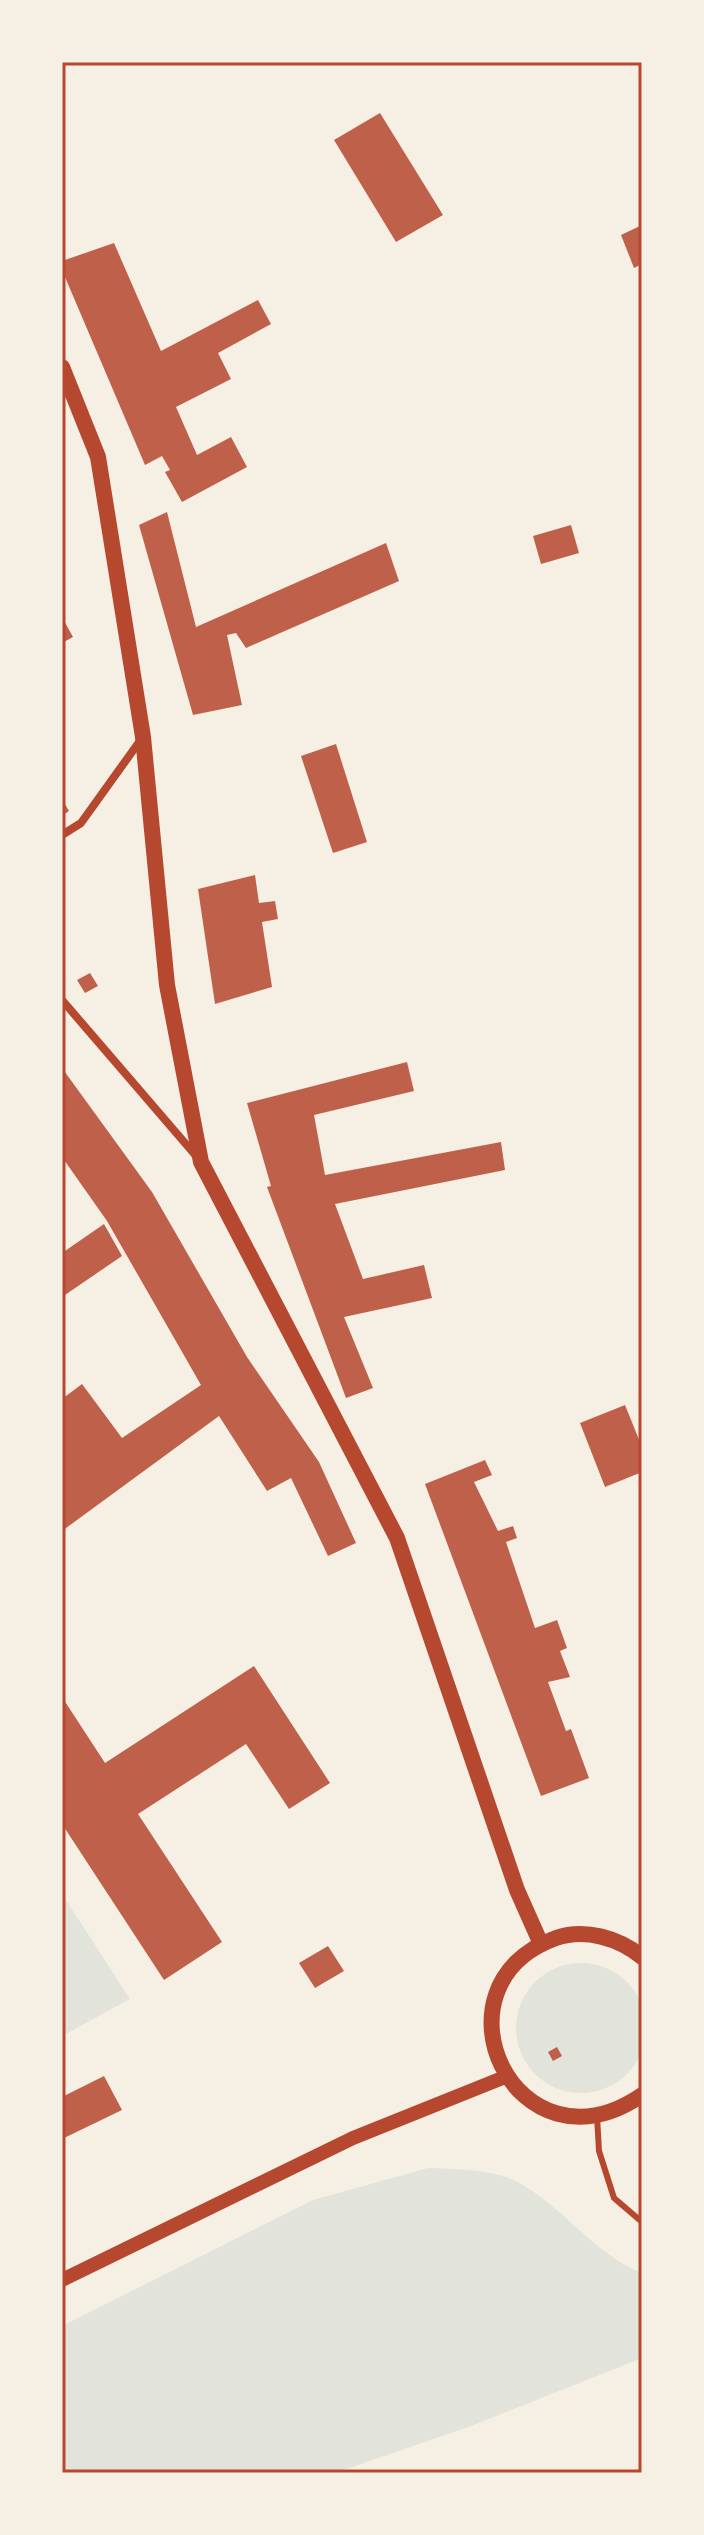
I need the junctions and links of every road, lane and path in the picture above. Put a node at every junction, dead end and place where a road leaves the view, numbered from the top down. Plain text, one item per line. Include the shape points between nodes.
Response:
1 (62, 367) edge
2 (143, 737) junction
3 (62, 835) edge
4 (62, 1000) edge
5 (201, 1162) junction
6 (541, 1944) junction
7 (642, 1957) edge
8 (505, 2077) junction
9 (642, 2095) edge
10 (597, 2116) junction
11 (642, 2222) edge
12 (62, 2280) edge

1 - 2 main road via 98,457
2 - 3 street via 81,823
2 - 5 main road via 167,985
4 - 5 street
5 - 6 main road via 397,1538 517,1890
6 - 7 main road via 572,1935 603,1937
6 - 8 main road via 504,1977 493,2004 490,2030
8 - 10 main road via 545,2110
8 - 12 street via 353,2138
9 - 10 main road
10 - 11 lane via 599,2151 614,2198

